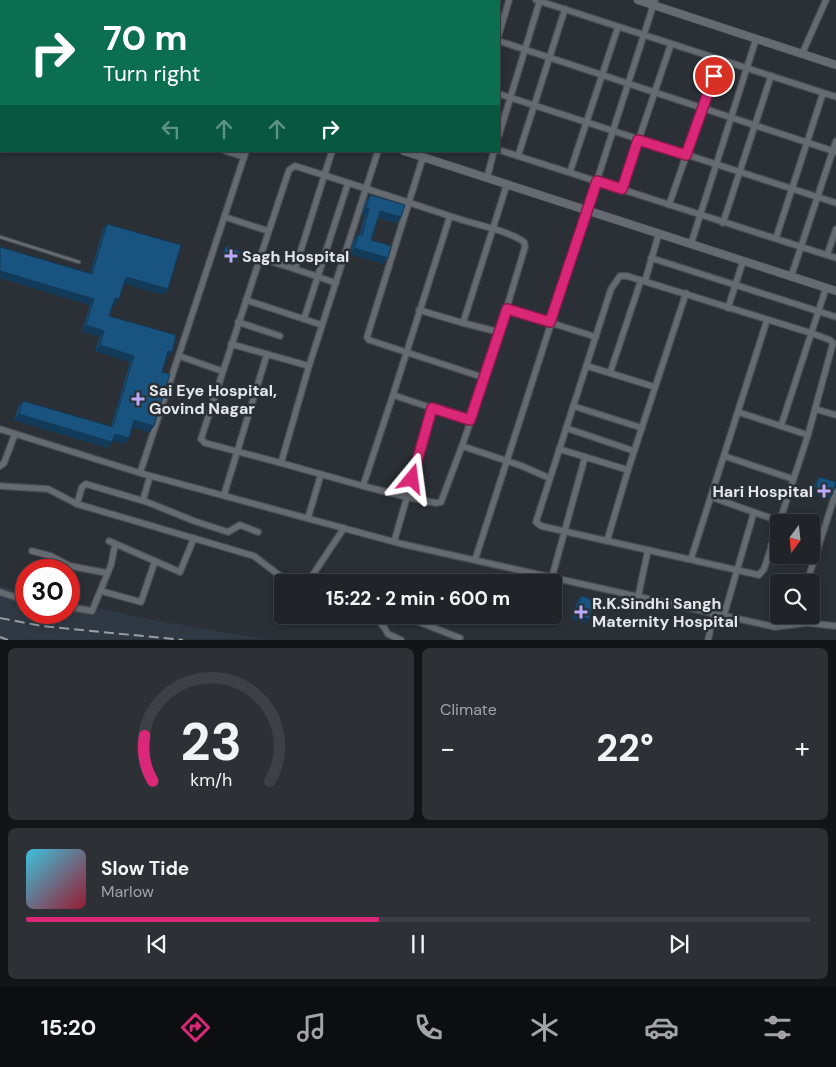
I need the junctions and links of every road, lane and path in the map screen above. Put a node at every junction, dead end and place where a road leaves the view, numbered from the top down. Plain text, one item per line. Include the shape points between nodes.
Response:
1 (509, 0) edge
2 (539, 0) edge
3 (638, 0) edge
4 (826, 0) edge
5 (654, 2) edge
6 (565, 9) junction
7 (618, 27) junction
8 (500, 31) edge
9 (643, 35) junction
10 (756, 39) junction
11 (500, 41) edge
12 (671, 44) junction
13 (525, 50) junction
14 (802, 54) junction
15 (551, 58) junction
16 (719, 60) junction
17 (836, 65) edge
18 (747, 68) junction
19 (601, 74) junction
20 (771, 76) junction
21 (628, 82) junction
22 (656, 92) junction
23 (823, 92) junction
24 (500, 94) edge
25 (836, 97) edge
26 (510, 98) junction
27 (534, 106) junction
28 (703, 107) junction
29 (731, 117) junction
30 (586, 123) junction
31 (756, 125) junction
32 (500, 132) edge
33 (613, 132) junction
34 (638, 140) junction
35 (836, 140) edge
36 (807, 142) junction
37 (500, 150) edge
38 (834, 151) edge
39 (232, 152) edge
40 (332, 152) edge
41 (378, 152) edge
42 (407, 152) edge
43 (494, 152) edge
44 (245, 154) edge
45 (686, 155) junction
46 (518, 156) junction
47 (423, 157) junction
48 (716, 165) junction
49 (570, 172) junction
50 (739, 172) junction
51 (324, 175) junction
52 (487, 178) junction
53 (597, 181) junction
54 (348, 183) junction
55 (507, 184) junction
56 (366, 189) junction
57 (622, 189) junction
58 (791, 189) junction
59 (818, 197) junction
60 (408, 202) junction
61 (836, 203) edge
62 (669, 205) junction
63 (587, 209) junction
64 (700, 215) junction
65 (450, 216) junction
66 (225, 217) junction
67 (723, 223) junction
68 (836, 229) edge
69 (492, 230) junction
70 (268, 231) junction
71 (659, 233) junction
72 (0, 237) edge
73 (776, 238) junction
74 (691, 244) junction
75 (802, 246) junction
76 (827, 255) junction
77 (260, 258) junction
78 (651, 258) junction
79 (836, 258) edge
80 (744, 261) junction
81 (79, 262) dead end
82 (295, 269) junction
83 (318, 277) junction
84 (791, 277) junction
85 (643, 280) junction
86 (336, 283) junction
87 (736, 285) junction
88 (826, 288) junction
89 (836, 291) edge
90 (686, 293) junction
91 (246, 300) junction
92 (728, 308) junction
93 (507, 309) junction
94 (419, 310) junction
95 (818, 312) junction
96 (836, 317) edge
97 (304, 319) junction
98 (767, 320) junction
99 (238, 322) junction
100 (550, 322) junction
101 (463, 323) junction
102 (322, 325) junction
103 (499, 332) junction
104 (811, 332) junction
105 (280, 336) dead end
106 (596, 337) junction
107 (231, 344) junction
108 (406, 353) junction
109 (267, 354) junction
110 (179, 356) junction
111 (309, 366) junction
112 (587, 366) junction
113 (222, 371) junction
114 (610, 373) junction
115 (485, 378) junction
116 (655, 387) junction
117 (393, 395) junction
118 (573, 406) junction
119 (432, 408) junction
120 (815, 409) junction
121 (738, 412) junction
122 (836, 415) edge
123 (470, 420) junction
124 (781, 426) junction
125 (566, 428) junction
126 (642, 428) junction
127 (0, 429) edge
128 (15, 434) junction
129 (808, 435) junction
130 (462, 446) junction
131 (559, 449) junction
132 (634, 451) junction
133 (237, 452) junction
134 (724, 456) junction
135 (585, 457) junction
136 (506, 460) junction
137 (281, 463) junction
138 (0, 466) edge
139 (628, 470) junction
140 (140, 473) junction
141 (321, 474) junction
142 (150, 476) junction
143 (549, 478) junction
144 (793, 479) junction
145 (0, 486) edge
146 (362, 486) junction
147 (836, 492) edge
148 (224, 495) junction
149 (407, 497) junction
150 (711, 497) junction
151 (143, 500) junction
152 (77, 504) junction
153 (754, 512) junction
154 (781, 514) edge
155 (308, 518) junction
156 (770, 518) edge
157 (344, 528) junction
158 (563, 531) junction
159 (258, 532) dead end
160 (194, 538) junction
161 (109, 541) dead end
162 (607, 541) junction
163 (820, 541) edge
164 (394, 542) junction
165 (115, 545) junction
166 (648, 550) junction
167 (770, 550) edge
168 (32, 551) dead end
169 (691, 559) junction
170 (475, 560) junction
171 (155, 561) junction
172 (736, 570) junction
173 (107, 573) junction
174 (278, 574) edge
175 (313, 574) edge
176 (538, 574) edge
177 (553, 574) edge
178 (562, 579) edge
179 (101, 590) junction
180 (0, 592) edge
181 (15, 597) edge
182 (638, 597) junction
183 (80, 609) edge
184 (714, 613) junction
185 (724, 616) junction
186 (424, 624) edge
187 (794, 624) joint
188 (382, 625) edge
189 (836, 626) edge
190 (460, 638) edge
191 (401, 640) edge
192 (708, 640) edge

1 - 8 street
2 - 6 street
2 - 13 street
3 - 5 street
4 - 14 street
5 - 9 street
5 - 10 street
6 - 7 street
6 - 15 street
7 - 9 street
7 - 19 street
9 - 12 street
9 - 21 street
10 - 14 street
10 - 18 street
11 - 13 street
12 - 16 street
12 - 22 street
13 - 15 street
13 - 26 street
14 - 17 street
15 - 19 street
15 - 27 street
16 - 18 street
16 - 28 street
18 - 20 street
18 - 29 street
19 - 21 street
19 - 30 street
20 - 23 street
20 - 31 street
21 - 22 street
21 - 33 street
22 - 28 street
22 - 34 street
23 - 25 street
23 - 36 street
24 - 26 street
26 - 27 street
26 - 32 street
27 - 30 street
27 - 46 street
28 - 29 street
28 - 45 street
29 - 31 street
29 - 48 street
30 - 33 street
30 - 49 street
31 - 36 street
31 - 50 street
33 - 34 street
33 - 53 street
34 - 45 street
34 - 57 street
35 - 38 street
36 - 38 street
36 - 58 street
37 - 46 street
38 - 59 street
39 - 44 street
40 - 51 street
41 - 56 street
42 - 47 street
43 - 52 street
44 - 66 street
45 - 48 street
45 - 62 street
46 - 49 street
47 - 52 street
47 - 60 street
48 - 50 street
48 - 64 street
49 - 53 street
50 - 58 street
50 - 67 street
51 - 54 street
51 - 70 street via 292,166
51 - 82 street
52 - 55 street
53 - 57 street
53 - 63 street
54 - 56 street
54 - 83 street
55 - 63 street
55 - 69 street
56 - 60 street
56 - 86 street
57 - 62 street
58 - 59 street
58 - 73 street
59 - 61 street
59 - 75 street
60 - 65 street
60 - 108 street via 367,333 369,340
62 - 64 street
63 - 71 street
63 - 100 street
64 - 67 street
64 - 74 street
65 - 69 street
65 - 94 street
66 - 70 street
66 - 110 street
67 - 73 street
68 - 76 street
69 - 93 street via 520,239 526,247
69 - 101 street
70 - 77 street
71 - 74 street
71 - 78 street
72 - 81 lane
73 - 75 street
74 - 80 street
75 - 76 street
75 - 84 street
76 - 79 street
77 - 82 street
77 - 91 street
78 - 85 street
78 - 87 street
80 - 84 street
80 - 87 street
82 - 83 street
83 - 86 street
83 - 97 street
84 - 88 street
85 - 90 street
85 - 106 street via 620,276 615,282
85 - 114 street
86 - 102 street
87 - 92 street
87 - 95 street
88 - 89 street
88 - 95 street
90 - 92 street
90 - 116 street
91 - 97 street
91 - 99 street
92 - 98 street
93 - 100 street
93 - 103 street
94 - 101 street
94 - 108 street
95 - 96 street
95 - 104 street
97 - 102 street
98 - 104 street
98 - 121 street
99 - 105 street
99 - 107 street
100 - 106 street
100 - 136 street
101 - 103 street
102 - 111 street
103 - 115 street
104 - 120 street via 833,343
104 - 124 street
106 - 112 street
107 - 109 street
107 - 113 street
108 - 115 street
108 - 117 street
109 - 111 street
109 - 133 street
110 - 113 street
110 - 140 street
111 - 137 street
112 - 114 street
112 - 118 street
113 - 133 street via 200,439
114 - 116 street
115 - 123 street
116 - 126 street
117 - 119 street
117 - 146 street
118 - 125 street
118 - 126 street
119 - 123 street
119 - 149 street
120 - 122 street
120 - 129 street
121 - 124 street
121 - 134 street
123 - 130 street
124 - 129 street
125 - 131 street
125 - 132 street
126 - 132 street
127 - 128 street
128 - 138 street
128 - 140 street
129 - 144 street
130 - 136 street
130 - 149 street via 441,502
131 - 135 street
131 - 143 street
132 - 139 street
133 - 137 street
133 - 148 street
134 - 144 street
134 - 150 street
135 - 139 street
135 - 158 street
136 - 143 street
136 - 170 street
137 - 141 street
139 - 162 street
140 - 142 street
141 - 146 street
141 - 155 street
142 - 148 street
142 - 151 street
143 - 158 street via 536,522
144 - 154 street
145 - 152 street via 48,489
146 - 149 street
147 - 163 street
148 - 155 street
149 - 164 street
150 - 153 street
150 - 169 street
151 - 152 street via 86,484
151 - 159 street via 228,532 240,525
152 - 160 street
153 - 156 street
153 - 172 street
155 - 157 street
157 - 164 street
157 - 175 street
158 - 162 street
158 - 177 street
160 - 171 street via 180,572
160 - 174 street via 254,556
161 - 165 street
162 - 166 street
164 - 170 street
165 - 171 street
165 - 173 street
166 - 169 street
166 - 182 street
167 - 172 street via 762,572 753,574
168 - 173 street via 70,566
169 - 172 street
170 - 176 street
171 - 179 street via 141,602
172 - 185 street
173 - 179 street
178 - 182 street
179 - 183 street via 92,611
180 - 181 street
182 - 184 street
184 - 185 street
184 - 192 street
185 - 187 street via 775,627 785,628
186 - 190 street
187 - 189 street
188 - 191 street via 388,634

